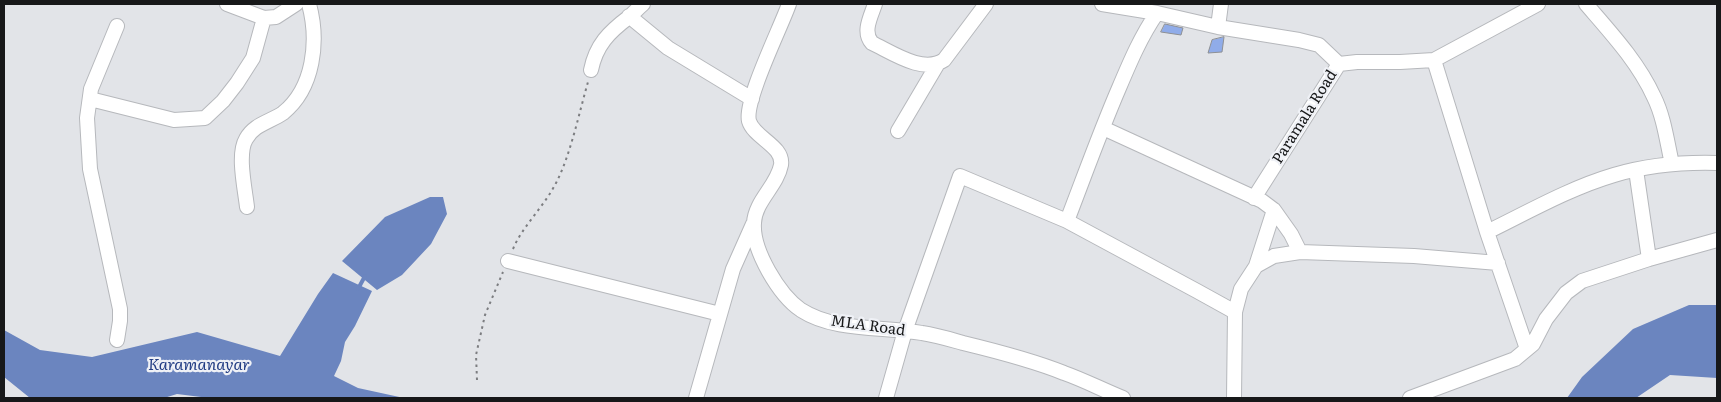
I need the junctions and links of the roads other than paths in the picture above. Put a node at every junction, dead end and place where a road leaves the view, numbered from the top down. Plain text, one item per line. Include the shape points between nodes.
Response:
1 (227, 4) edge
2 (296, 4) edge
3 (309, 4) edge
4 (643, 4) edge
5 (789, 4) edge
6 (875, 4) edge
7 (986, 4) edge
8 (1102, 4) edge
9 (1221, 4) edge
10 (1538, 4) edge
11 (1586, 4) edge
12 (1157, 13) junction
13 (629, 16) junction
14 (264, 18) junction
15 (116, 26) dead end
16 (1218, 27) junction
17 (1434, 60) junction
18 (1339, 64) junction
19 (937, 65) junction
20 (591, 70) road end
21 (90, 99) junction
22 (752, 99) junction
23 (1103, 128) junction
24 (898, 131) dead end
25 (1717, 163) edge
26 (1672, 164) junction
27 (1636, 170) junction
28 (1254, 198) junction
29 (247, 207) dead end
30 (1274, 210) junction
31 (1067, 221) junction
32 (754, 223) junction
33 (1487, 232) junction
34 (1717, 240) edge
35 (1300, 252) junction
36 (1649, 259) junction
37 (508, 261) road end
38 (1498, 264) junction
39 (1256, 266) junction
40 (1235, 312) junction
41 (720, 314) junction
42 (905, 331) junction
43 (117, 340) dead end
44 (1527, 349) junction
45 (696, 398) edge
46 (886, 398) edge
47 (1123, 398) edge
48 (1234, 398) edge
49 (1410, 398) edge

1 - 14 street
2 - 14 street via 276,17
3 - 29 street via 313,55 302,91 282,114 260,124 245,139 242,152
4 - 13 street
5 - 22 street, MLA Road
6 - 19 street via 867,30 872,43 914,62
7 - 19 street
8 - 12 street
9 - 16 street
10 - 17 street, Paramala Road
11 - 26 street via 1616,38 1655,98
12 - 16 street
12 - 23 street via 1144,32
13 - 20 street via 599,47
13 - 22 street via 668,48
14 - 21 street via 253,58 237,84 205,118 174,120
15 - 21 street
16 - 18 street via 1319,45
17 - 18 street, Paramala Road
17 - 33 street
18 - 28 street, Paramala Road
19 - 24 street
21 - 43 street via 87,118 90,169 120,308
22 - 32 street, MLA Road via 748,114 750,123 781,160
23 - 28 street
23 - 31 street
25 - 26 street
26 - 27 street
27 - 33 street via 1568,193
27 - 36 street
28 - 30 street
30 - 35 street
30 - 39 street
31 - 40 street
31 - 42 street via 960,176
32 - 41 street via 733,269
32 - 42 street, MLA Road via 762,260 787,297 801,310 817,318 853,327
33 - 38 street
34 - 36 street
35 - 38 street via 1414,256
35 - 39 street via 1274,256
36 - 44 street via 1582,282 1566,293
37 - 41 street
38 - 44 street
39 - 40 street via 1241,289
40 - 48 street
41 - 45 street
42 - 46 street
42 - 47 street, MLA Road via 922,332 1063,372
44 - 49 street via 1516,359

